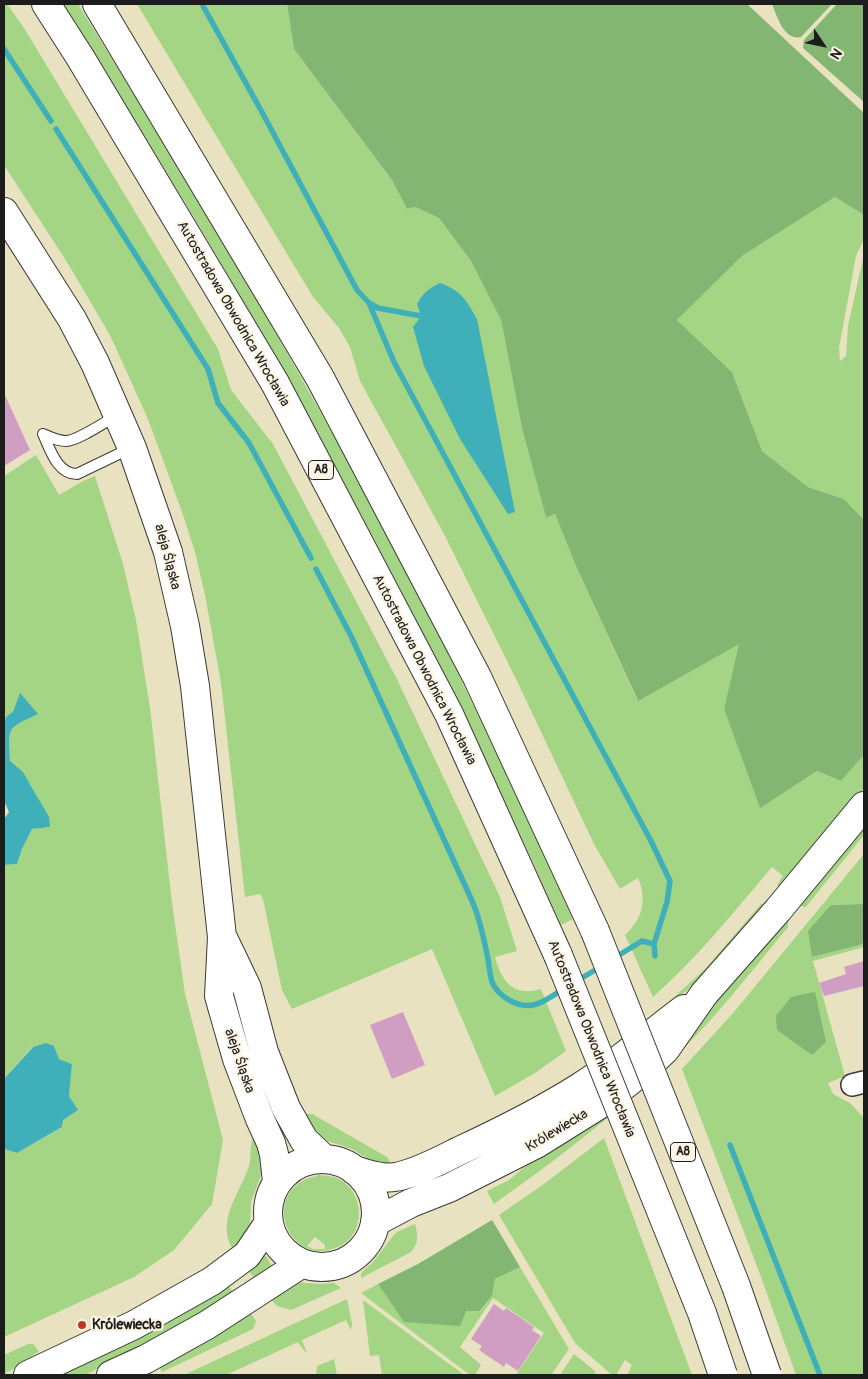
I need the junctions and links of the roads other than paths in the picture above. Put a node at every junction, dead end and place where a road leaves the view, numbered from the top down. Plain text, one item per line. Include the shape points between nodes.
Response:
1 (46, 4) edge
2 (97, 4) edge
3 (4, 212) edge
4 (118, 416) junction
5 (132, 448) junction
6 (864, 806) edge
7 (222, 937) junction
8 (704, 994) junction
9 (324, 1159) junction
10 (354, 1170) junction
11 (277, 1182) junction
12 (375, 1222) junction
13 (268, 1224) junction
14 (301, 1264) junction
15 (28, 1375) edge
16 (111, 1375) edge
17 (723, 1375) edge
18 (767, 1375) edge

1 - 17 main road, Autostradowa Obwodnica Wrocławia / A8, bridge via 275,383 449,714 558,955 702,1313
2 - 18 main road, A8, bridge via 320,378 477,677 595,931 736,1286
3 - 4 main road, aleja Śląska via 72,319
4 - 5 main road, aleja Śląska
4 - 5 lane via 67,441 43,434 57,462 71,474
5 - 7 main road, aleja Śląska via 168,552 185,626 195,686
6 - 8 main road, Królewiecka
7 - 9 main road, aleja Śląska via 247,988 264,1052 286,1108 304,1140
7 - 11 main road, aleja Śląska via 219,996 237,1059 271,1144
8 - 10 main road, Królewiecka via 581,1086 478,1142 397,1177
8 - 12 main road, Królewiecka via 664,1050 602,1103 538,1144
9 - 10 main road via 340,1162
9 - 11 main road via 306,1161 290,1169
10 - 12 main road via 368,1184 375,1202
11 - 13 main road via 270,1195
12 - 14 main road via 364,1247 342,1263 329,1267
13 - 14 main road via 274,1240
13 - 15 main road via 247,1255 228,1271 134,1325
14 - 16 main road via 207,1324

